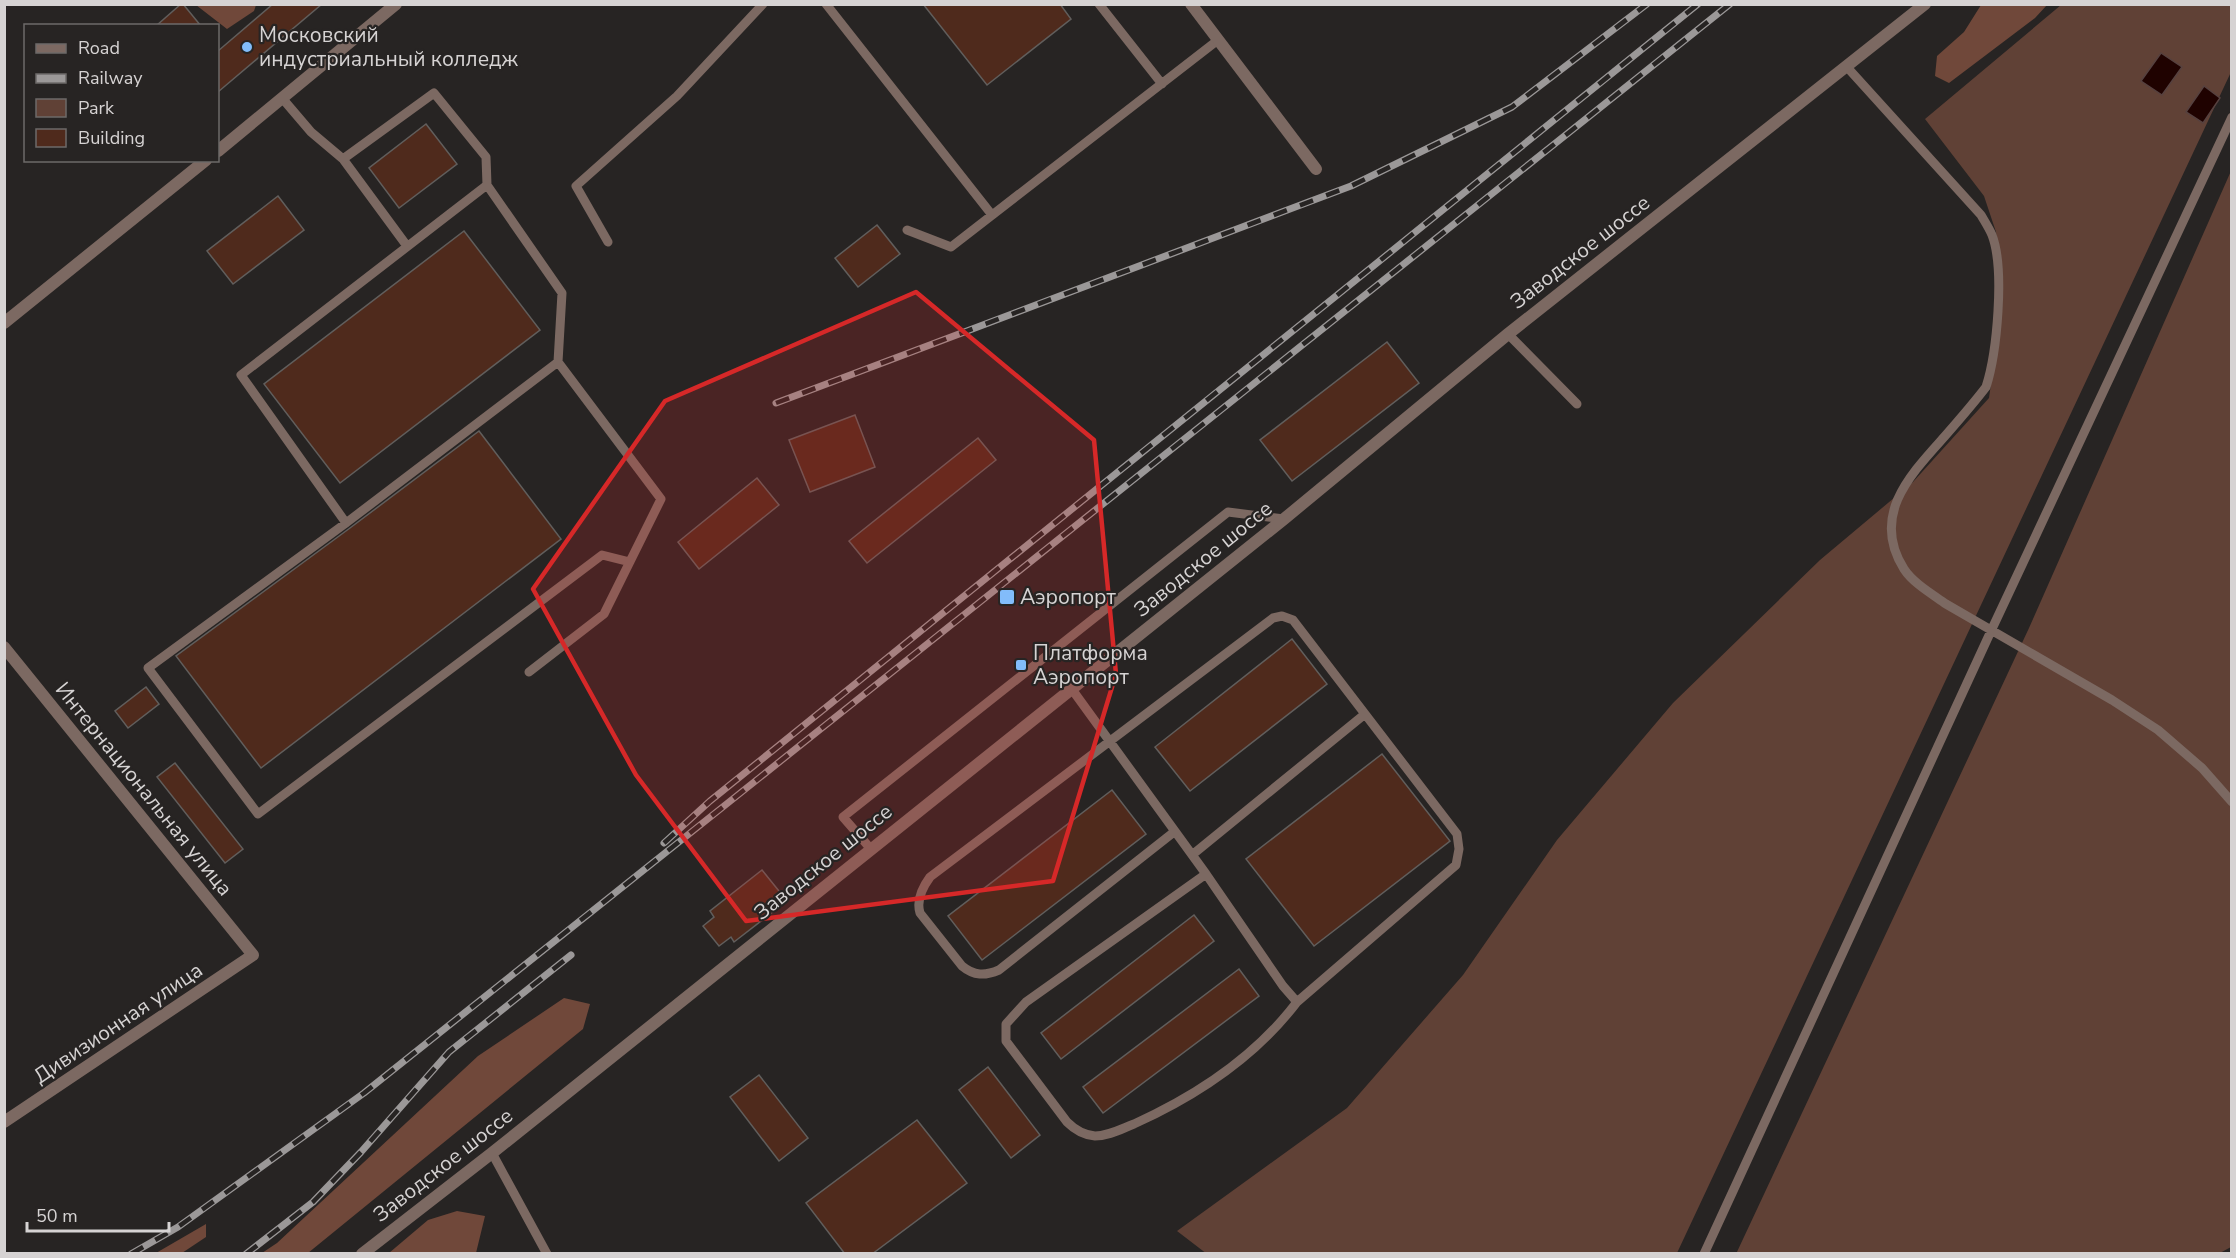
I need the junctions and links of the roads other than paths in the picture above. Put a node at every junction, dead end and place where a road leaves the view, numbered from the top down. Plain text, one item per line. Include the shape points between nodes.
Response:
1 (396, 4) edge
2 (763, 4) edge
3 (826, 4) edge
4 (1099, 4) edge
5 (1191, 4) edge
6 (1925, 4) edge
7 (1218, 40) junction
8 (1845, 66) junction
9 (1162, 84) junction
10 (282, 98) junction
11 (2232, 117) edge
12 (219, 150) edge
13 (343, 159) junction
14 (204, 162) edge
15 (1316, 169) dead end
16 (487, 185) junction
17 (992, 215) junction
18 (907, 230) dead end
19 (608, 242) dead end
20 (407, 246) junction
21 (4, 323) edge
22 (1508, 334) junction
23 (558, 362) junction
24 (1577, 404) dead end
25 (1284, 519) junction
26 (346, 523) junction
27 (630, 562) junction
28 (1991, 631) junction
29 (4, 646) edge
30 (529, 672) dead end
31 (1071, 688) junction
32 (1365, 714) junction
33 (1109, 743) junction
34 (2232, 802) edge
35 (1174, 832) junction
36 (870, 848) junction
37 (1192, 855) junction
38 (1206, 874) junction
39 (253, 956) joint
40 (1297, 1002) junction
41 (4, 1122) edge
42 (492, 1153) junction
43 (362, 1254) edge
44 (547, 1254) edge
45 (1704, 1254) edge

1 - 10 street
2 - 19 lane via 677,96 576,186
3 - 17 lane
4 - 9 lane
5 - 7 street
6 - 8 street, Заводское шоссе
7 - 9 lane
7 - 15 street
8 - 22 street, Заводское шоссе
8 - 28 lane via 1961,191 1992,236 1998,279 1997,334 1986,387 1909,477 1892,517 1896,550 1905,570 1938,598
9 - 17 lane
10 - 12 street
10 - 13 lane via 311,132
11 - 28 lane
13 - 16 lane via 434,93 486,157
13 - 20 lane
14 - 21 street
16 - 20 lane
16 - 23 lane via 562,293
17 - 18 lane via 951,247
20 - 26 lane via 241,375
22 - 24 lane
22 - 25 street, Заводское шоссе
23 - 26 lane
23 - 27 lane via 662,499
25 - 31 street, Заводское шоссе
25 - 36 lane via 1228,512 843,817
26 - 27 lane via 148,668 258,814 602,555
27 - 30 lane via 604,614
28 - 34 lane via 2158,730 2202,768
28 - 45 lane
29 - 39 street, Интернациональная улица
31 - 33 lane
31 - 36 street, Заводское шоссе
32 - 33 lane via 1293,620 1282,616 1273,618
32 - 37 lane
32 - 40 lane via 1457,834 1458,857 1455,865
33 - 35 lane
33 - 35 lane via 930,877 920,896 920,913 962,966 969,972 988,975
35 - 37 lane
36 - 42 street, Заводское шоссе
37 - 38 lane
38 - 40 lane
38 - 40 lane via 1026,1002 1006,1024 1006,1041 1067,1122 1087,1135 1108,1135 1156,1114 1204,1086 1256,1047
39 - 41 street, Дивизионная улица
42 - 43 street, Заводское шоссе
42 - 44 lane

